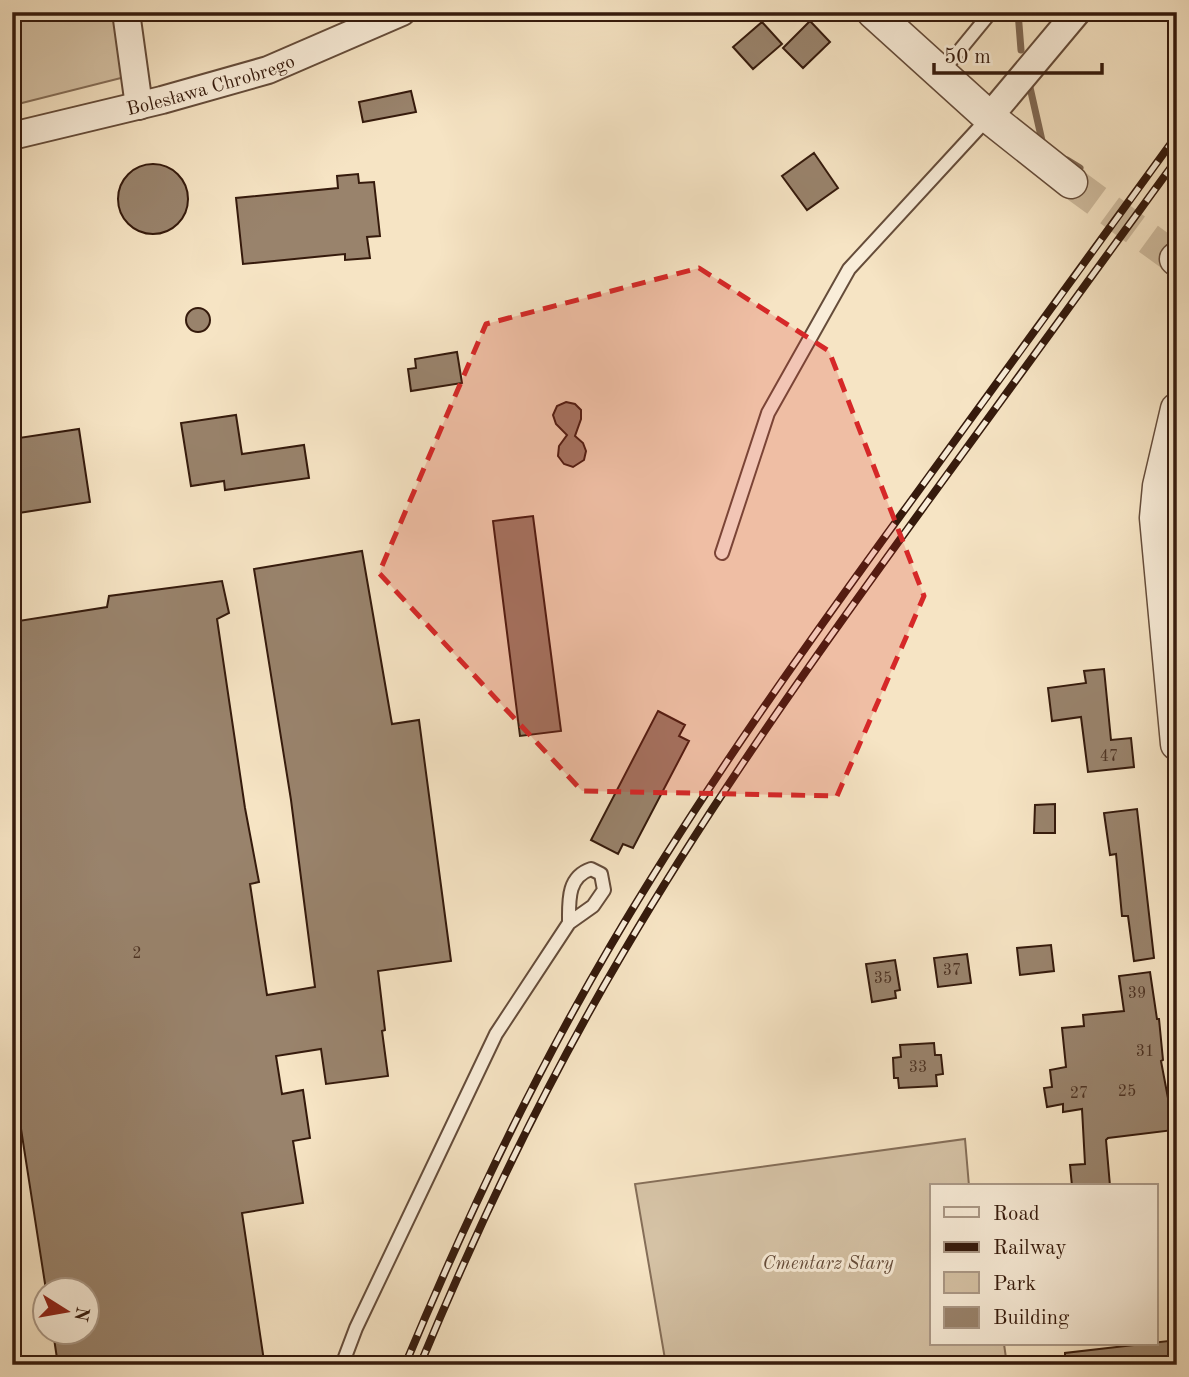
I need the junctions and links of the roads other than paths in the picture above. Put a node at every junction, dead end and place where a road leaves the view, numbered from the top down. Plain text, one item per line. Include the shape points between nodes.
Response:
1 (126, 12) edge
2 (402, 12) edge
3 (873, 12) edge
4 (991, 12) edge
5 (1077, 12) edge
6 (941, 73) junction
7 (139, 106) junction
8 (989, 117) junction
9 (12, 136) edge
10 (1071, 182) tunnel mouth
11 (1177, 409) edge
12 (722, 552) dead end
13 (1177, 744) edge
14 (569, 923) dead end
15 (342, 1365) edge

1 - 7 street
2 - 7 street, Bolesława Chrobrego via 268,70
3 - 6 street
4 - 6 lane
5 - 8 street
6 - 8 street
7 - 9 street, Bolesława Chrobrego
8 - 10 street
8 - 12 lane via 849,269 768,413
11 - 13 street via 1156,518
14 - 15 lane via 496,1034

